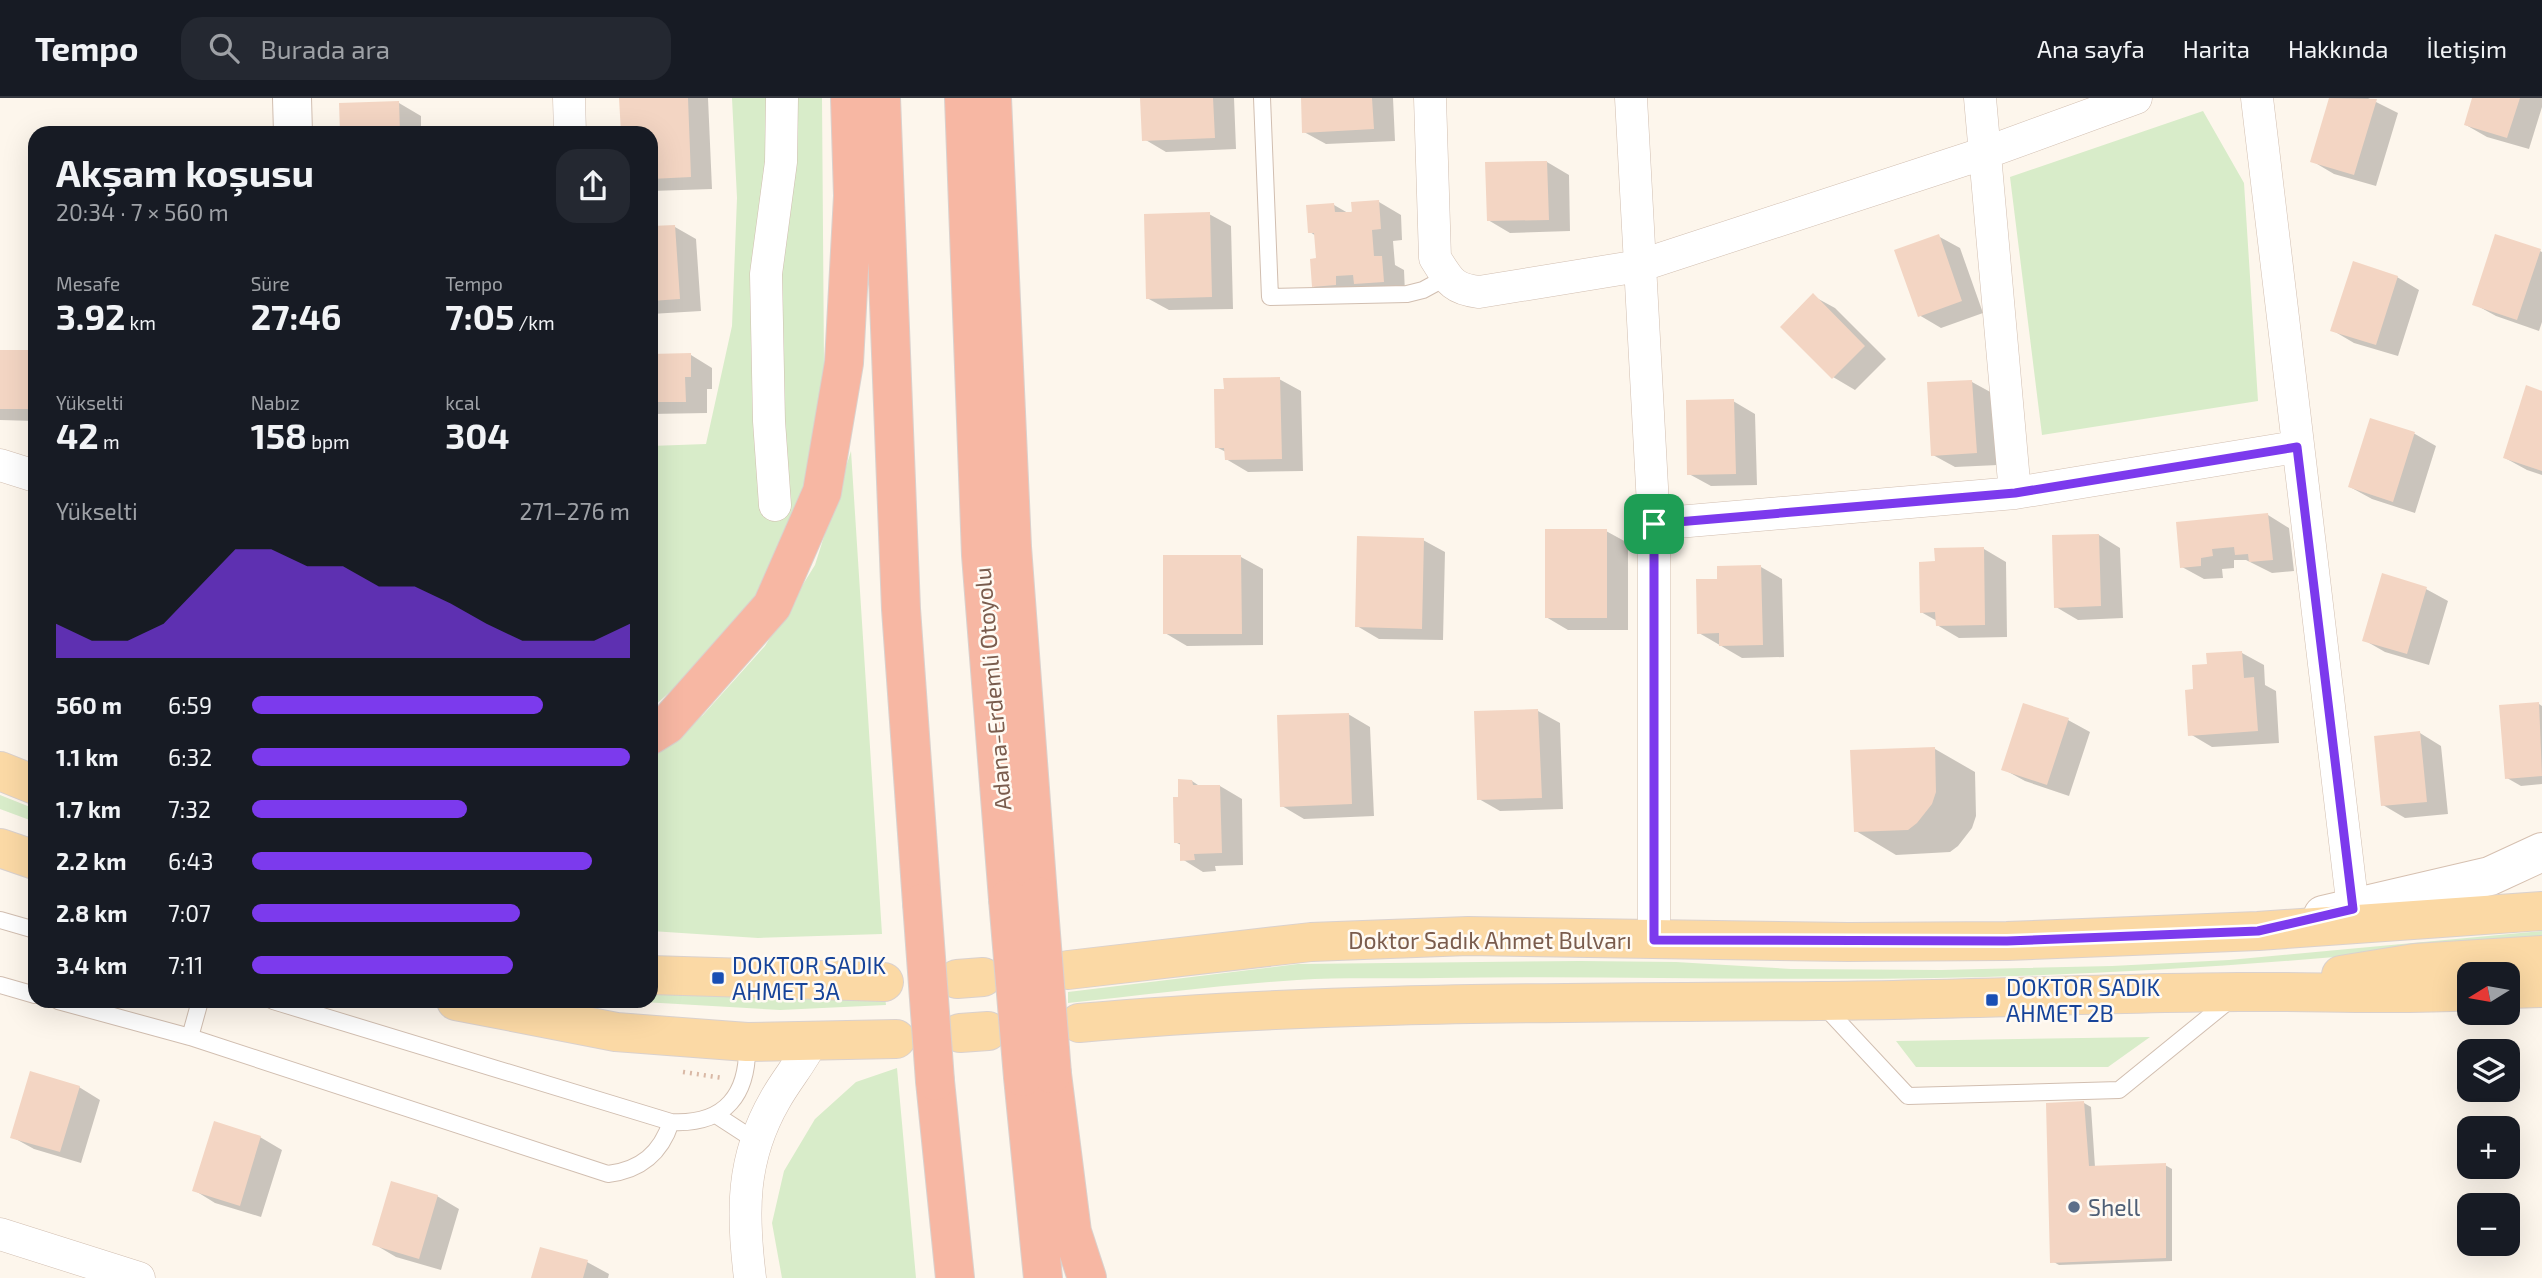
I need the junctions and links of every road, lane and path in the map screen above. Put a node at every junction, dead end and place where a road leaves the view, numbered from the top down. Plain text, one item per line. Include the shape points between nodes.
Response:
1 (292, 98) edge
2 (569, 98) edge
3 (782, 98) edge
4 (850, 98) edge
5 (881, 98) edge
6 (964, 98) edge
7 (992, 98) edge
8 (1262, 98) edge
9 (1430, 98) edge
10 (1631, 98) edge
11 (1980, 98) edge
12 (2136, 98) edge
13 (2257, 98) edge
14 (293, 126) edge
15 (570, 126) edge
16 (1985, 153) junction
17 (1639, 266) junction
18 (1447, 277) junction
19 (2297, 447) junction
20 (0, 465) edge
21 (28, 475) edge
22 (2015, 493) junction
23 (775, 505) dead end
24 (1654, 524) junction
25 (658, 730) edge
26 (0, 771) edge
27 (28, 782) edge
28 (0, 848) edge
29 (2542, 852) edge
30 (28, 858) edge
31 (1023, 898) junction
32 (2353, 909) junction
33 (2542, 911) edge
34 (0, 920) edge
35 (28, 928) edge
36 (2258, 931) junction
37 (1654, 940) junction
38 (2542, 955) edge
39 (1068, 970) dead end
40 (658, 975) edge
41 (884, 982) dead end
42 (0, 985) edge
43 (2542, 988) edge
44 (2520, 989) edge
45 (2239, 992) junction
46 (2457, 992) edge
47 (28, 993) edge
48 (1820, 1001) junction
49 (84, 1008) edge
50 (198, 1008) edge
51 (296, 1008) edge
52 (492, 1008) edge
53 (1079, 1023) dead end
54 (190, 1037) junction
55 (896, 1039) dead end
56 (812, 1041) junction
57 (747, 1042) junction
58 (1038, 1076) junction
59 (716, 1115) junction
60 (671, 1122) junction
61 (756, 1141) junction
62 (0, 1234) edge
63 (139, 1278) edge
64 (750, 1278) edge
65 (955, 1278) edge
66 (1043, 1278) edge
67 (1087, 1278) edge

1 - 14 main road
2 - 15 street
3 - 23 street via 781,162 766,274
4 - 25 highway via 853,196 844,363 822,492 772,606
5 - 65 highway, bridge via 901,609 935,1081
6 - 31 highway, Adana-Erdemli Otoyolu via 981,555
7 - 31 highway
8 - 18 lane via 1270,297 1407,294
9 - 18 street via 1435,258
10 - 17 street
11 - 16 street
12 - 16 street
13 - 19 street
16 - 17 street
16 - 22 street
17 - 18 street via 1479,292 1461,290
17 - 24 street
19 - 22 street
19 - 32 street
20 - 21 street
22 - 24 street
24 - 37 street
26 - 27 main road
28 - 30 main road
29 - 32 main road via 2490,876
31 - 58 highway, Adana-Erdemli Otoyolu, bridge
32 - 36 main road
33 - 36 main road, Doktor Sadık Ahmet Bulvarı
34 - 35 lane
36 - 37 main road, Doktor Sadık Ahmet Bulvarı via 2007,941
37 - 39 main road, Doktor Sadık Ahmet Bulvarı via 1468,936 1311,942
38 - 45 main road via 2415,963
40 - 41 main road
42 - 47 lane
43 - 44 main road
45 - 46 main road
45 - 48 main road
45 - 48 lane via 2119,1090 1909,1096
48 - 53 main road via 1539,1002
49 - 54 lane
50 - 54 lane
51 - 60 lane
52 - 57 main road via 616,1032
54 - 60 lane via 608,1174 638,1167 650,1158
55 - 56 main road
56 - 57 main road
56 - 61 street via 776,1098
57 - 59 lane via 744,1081
58 - 66 highway, Adana-Erdemli Otoyolu
58 - 67 highway via 1072,1232
59 - 60 lane
59 - 61 lane
61 - 64 street via 744,1214
62 - 63 street

